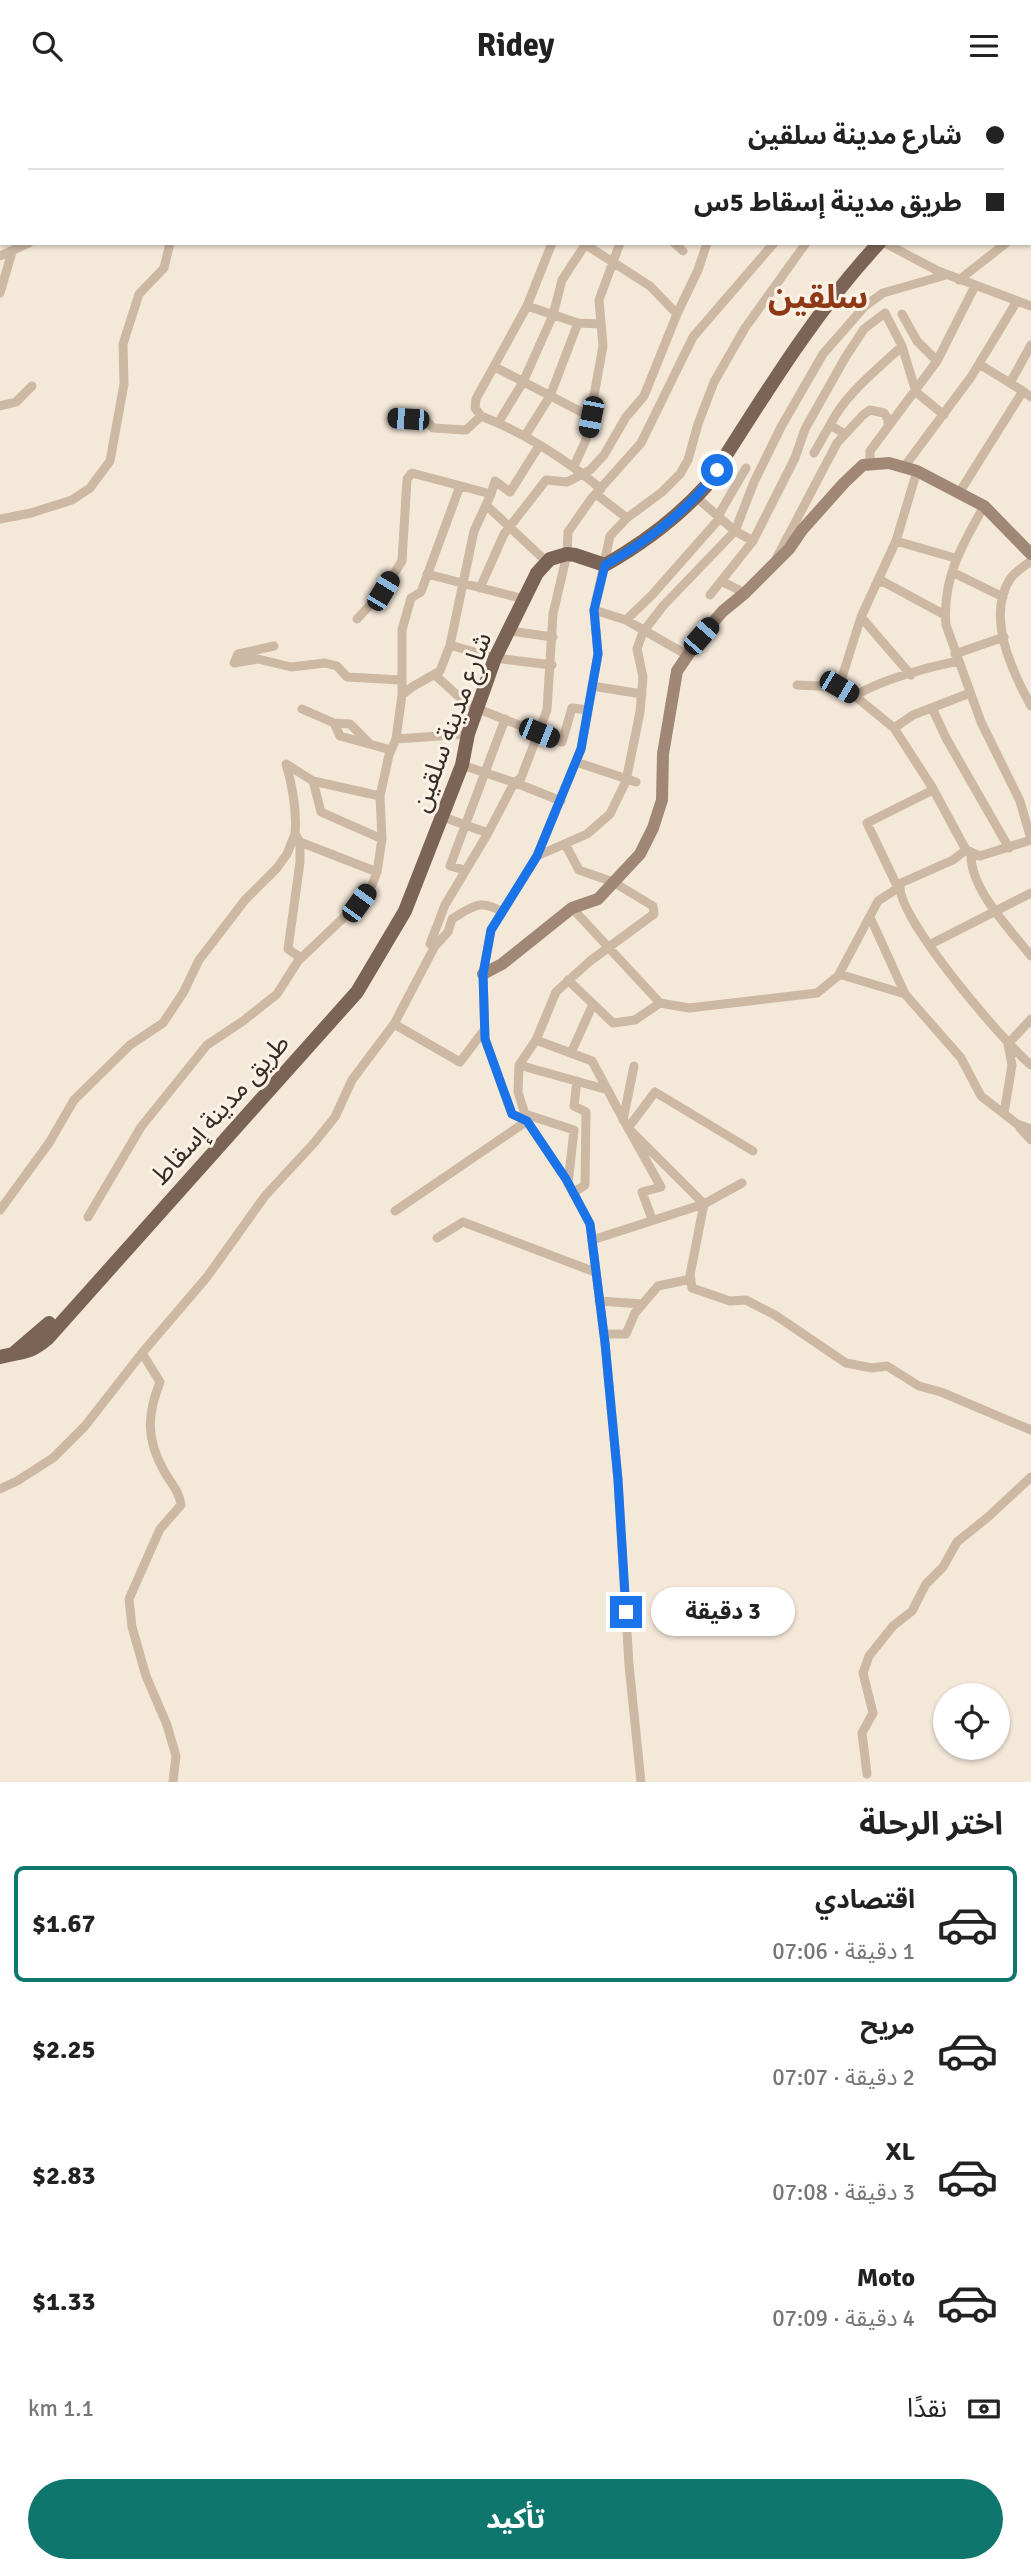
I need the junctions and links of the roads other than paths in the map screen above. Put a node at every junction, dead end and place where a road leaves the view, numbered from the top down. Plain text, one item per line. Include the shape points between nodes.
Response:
1 (25, 245) edge
2 (170, 245) edge
3 (551, 245) edge
4 (583, 245) edge
5 (586, 245) edge
6 (622, 245) edge
7 (676, 245) edge
8 (705, 245) edge
9 (772, 245) edge
10 (805, 245) edge
11 (877, 245) edge
12 (889, 245) edge
13 (1001, 245) edge
14 (682, 251) dead end
15 (12, 252) junction
16 (0, 256) edge
17 (614, 263) junction
18 (946, 275) junction
19 (959, 280) junction
20 (975, 286) junction
21 (0, 293) edge
22 (1017, 301) junction
23 (527, 306) junction
24 (1031, 306) edge
25 (677, 314) junction
26 (902, 314) dead end
27 (553, 315) junction
28 (579, 323) junction
29 (601, 324) junction
30 (1031, 345) edge
31 (902, 346) junction
32 (937, 361) junction
33 (979, 364) junction
34 (495, 367) junction
35 (523, 382) junction
36 (1010, 383) junction
37 (32, 386) dead end
38 (916, 392) junction
39 (1027, 394) edge
40 (550, 396) junction
41 (0, 406) edge
42 (944, 415) junction
43 (481, 416) junction
44 (591, 417) junction
45 (391, 418) dead end
46 (498, 422) junction
47 (830, 425) junction
48 (888, 427) junction
49 (845, 434) junction
50 (525, 436) junction
51 (539, 446) junction
52 (814, 453) dead end
53 (874, 463) junction
54 (574, 466) junction
55 (746, 468) dead end
56 (911, 469) junction
57 (582, 473) junction
58 (460, 486) junction
59 (599, 492) junction
60 (959, 493) junction
61 (491, 495) junction
62 (696, 497) junction
63 (487, 506) junction
64 (984, 506) junction
65 (718, 516) junction
66 (627, 518) junction
67 (0, 519) edge
68 (509, 527) junction
69 (736, 531) junction
70 (753, 541) junction
71 (896, 541) junction
72 (567, 554) junction
73 (1031, 554) edge
74 (955, 558) junction
75 (777, 560) junction
76 (1031, 561) edge
77 (547, 562) junction
78 (605, 565) junction
79 (952, 572) junction
80 (427, 574) junction
81 (721, 581) junction
82 (463, 582) junction
83 (876, 584) junction
84 (481, 587) junction
85 (745, 593) junction
86 (652, 595) junction
87 (710, 595) dead end
88 (1003, 597) junction
89 (524, 599) junction
90 (663, 606) junction
91 (594, 610) junction
92 (945, 615) junction
93 (861, 617) junction
94 (357, 619) dead end
95 (626, 620) junction
96 (644, 630) junction
97 (510, 631) junction
98 (553, 636) junction
99 (1004, 637) junction
100 (450, 645) junction
101 (274, 646) dead end
102 (687, 655) junction
103 (957, 657) junction
104 (495, 658) junction
105 (552, 665) junction
106 (435, 675) junction
107 (911, 675) junction
108 (401, 680) junction
109 (797, 685) dead end
110 (592, 686) junction
111 (839, 687) junction
112 (970, 693) junction
113 (642, 694) junction
114 (402, 695) junction
115 (855, 697) junction
116 (1031, 706) edge
117 (932, 708) junction
118 (302, 709) dead end
119 (588, 710) junction
120 (478, 711) junction
121 (505, 719) junction
122 (894, 728) junction
123 (539, 733) junction
124 (468, 734) junction
125 (396, 739) junction
126 (391, 750) junction
127 (576, 762) junction
128 (462, 765) junction
129 (485, 773) junction
130 (313, 781) junction
131 (631, 781) junction
132 (516, 783) junction
133 (933, 790) junction
134 (1031, 795) edge
135 (380, 796) junction
136 (561, 801) junction
137 (1020, 801) junction
138 (443, 817) junction
139 (466, 825) junction
140 (488, 833) junction
141 (297, 838) junction
142 (382, 839) junction
143 (1031, 840) edge
144 (565, 844) junction
145 (1009, 848) junction
146 (969, 852) junction
147 (537, 856) junction
148 (465, 870) junction
149 (377, 872) junction
150 (613, 882) junction
151 (898, 888) junction
152 (1031, 893) edge
153 (572, 908) junction
154 (996, 910) junction
155 (502, 912) junction
156 (870, 917) junction
157 (929, 945) junction
158 (435, 946) junction
159 (611, 947) junction
160 (1029, 950) edge
161 (301, 958) junction
162 (483, 974) junction
163 (839, 974) junction
164 (568, 980) junction
165 (905, 994) junction
166 (660, 1003) junction
167 (593, 1004) junction
168 (1031, 1019) edge
169 (394, 1024) junction
170 (485, 1029) junction
171 (536, 1039) junction
172 (1008, 1044) junction
173 (570, 1053) junction
174 (519, 1065) junction
175 (1031, 1065) edge
176 (634, 1066) dead end
177 (577, 1081) junction
178 (608, 1090) junction
179 (1004, 1114) junction
180 (526, 1117) junction
181 (1017, 1123) junction
182 (626, 1124) junction
183 (1031, 1129) edge
184 (1031, 1140) edge
185 (752, 1151) dead end
186 (742, 1183) dead end
187 (568, 1184) junction
188 (573, 1193) junction
189 (704, 1204) junction
190 (0, 1210) edge
191 (395, 1211) dead end
192 (88, 1217) dead end
193 (652, 1220) junction
194 (437, 1238) dead end
195 (592, 1240) junction
196 (596, 1272) junction
197 (691, 1279) junction
198 (599, 1301) junction
199 (643, 1304) junction
200 (604, 1334) junction
201 (142, 1353) junction
202 (7, 1355) edge
203 (1031, 1430) edge
204 (1031, 1477) edge
205 (0, 1489) edge
206 (867, 1774) dead end
207 (173, 1782) edge
208 (641, 1782) edge

1 - 15 street
2 - 67 street via 164,268 139,294 123,344 124,384 110,461 90,488 72,500
3 - 23 street
4 - 27 street via 562,279
5 - 17 street
6 - 17 street
7 - 14 street
8 - 25 street
9 - 59 street via 693,337 641,443
10 - 66 street via 745,328 714,382 681,474
11 - 62 main road via 791,353
12 - 18 street
13 - 19 street
15 - 16 street
15 - 21 street
17 - 25 street via 649,286
17 - 29 street via 599,300
18 - 19 street
18 - 69 street via 875,297 823,354 781,427
19 - 20 street
20 - 22 street
20 - 32 street
22 - 24 street
22 - 33 street
23 - 27 street
23 - 34 street
25 - 57 street via 644,396 604,455
26 - 32 street via 917,341
27 - 28 street
27 - 35 street
28 - 29 street
28 - 40 street
29 - 44 street via 603,346
30 - 36 street
31 - 38 street
31 - 47 street via 850,395
31 - 70 street via 885,313 864,329 805,429
32 - 38 street
33 - 36 street
33 - 42 street
34 - 35 street
34 - 43 street via 476,400
35 - 40 street
35 - 46 street
36 - 39 street
37 - 41 street via 16,402
38 - 42 street
38 - 48 street
39 - 60 street
40 - 44 street
40 - 50 street
42 - 56 street
43 - 45 street via 466,430 433,428 426,420
43 - 46 street
44 - 54 street
46 - 50 street
47 - 49 street
47 - 52 street
48 - 49 street via 884,413 870,410
48 - 53 street via 870,451
49 - 75 street
50 - 51 street
51 - 54 street
51 - 61 street via 510,492 495,481
53 - 56 street
53 - 75 street via 863,465 844,483
54 - 57 street
55 - 65 street
56 - 60 street
56 - 71 street
57 - 59 street
57 - 68 street via 566,482 546,480
58 - 61 street
58 - 80 street
58 - 94 street via 412,473 407,479 402,561
59 - 66 street
59 - 72 street via 568,532
60 - 64 street
61 - 63 street
62 - 65 street
62 - 78 main road
63 - 68 street
63 - 82 street via 474,531
64 - 73 street
64 - 74 street
65 - 69 street
65 - 86 street
66 - 78 street via 610,536
68 - 77 street
68 - 84 street
69 - 70 street
69 - 90 street
70 - 81 street
71 - 74 street
71 - 83 street
72 - 77 main road
72 - 78 main road
72 - 98 street
74 - 79 street
75 - 85 street
76 - 88 street via 1011,577
77 - 89 main road, شارع مدينة سلقين
78 - 91 street
79 - 88 street
79 - 92 street
80 - 82 street
80 - 108 street via 421,592 411,598 402,630
81 - 85 street
81 - 87 street
82 - 84 street
82 - 100 street
83 - 92 street via 882,582
83 - 93 street
84 - 89 street
85 - 102 street via 723,611
86 - 90 street
86 - 95 street
88 - 99 street via 1000,620
89 - 97 main road, شارع مدينة سلقين
90 - 96 street
91 - 95 street
91 - 110 street via 598,654
92 - 103 street
93 - 107 street
93 - 111 street
95 - 96 street
96 - 102 street
96 - 113 street via 637,649
97 - 98 street
97 - 104 main road, شارع مدينة سلقين
98 - 105 street
99 - 103 street
99 - 116 street
100 - 104 street
100 - 106 street
101 - 108 street via 238,654 234,663 258,659 291,667 325,663 337,666 347,677
102 - 150 street via 677,671 663,754 662,800 653,828 640,854
103 - 107 street
103 - 112 street
104 - 105 street
104 - 120 main road, شارع مدينة سلقين
105 - 123 street via 550,698
106 - 114 street
106 - 120 street
107 - 115 street
108 - 114 street
109 - 111 street
110 - 113 street
110 - 119 street
111 - 115 street
112 - 117 street
112 - 137 street
113 - 131 street
114 - 125 street
115 - 122 street
117 - 122 street
117 - 145 street
118 - 126 street via 334,723 340,736
119 - 123 street via 572,708 562,742
119 - 127 street
120 - 121 street
120 - 124 main road, شارع مدينة سلقين
121 - 123 street
121 - 129 street
122 - 133 street
123 - 132 street
124 - 125 street
124 - 128 main road, شارع مدينة سلقين
125 - 126 street
126 - 135 street
127 - 131 street
127 - 136 street
128 - 129 street
128 - 138 main road, شارع مدينة سلقين
129 - 132 street
129 - 139 street
130 - 135 street
130 - 141 street via 286,764 294,792
130 - 142 street via 321,812
131 - 144 street via 610,814 587,834
132 - 136 street
132 - 140 street
133 - 146 street
133 - 151 street via 867,823
134 - 137 street
135 - 142 street
136 - 147 street
137 - 143 street
138 - 139 street
138 - 202 main road, شارع مدينة سلقين via 400,911 368,963 49,1324
139 - 140 street
139 - 148 street via 450,866
140 - 148 street
141 - 149 street
141 - 161 street via 300,862 288,949
141 - 190 street via 199,960 163,1023 130,1045 74,1100 42,1154
142 - 149 street
143 - 145 street
144 - 147 street
144 - 150 street via 579,870
145 - 146 street via 980,856
146 - 151 street
146 - 154 street via 971,867
147 - 155 street
148 - 158 street via 445,905 430,944
149 - 161 street via 359,903
150 - 153 street via 598,899
150 - 159 street via 655,909 643,924
151 - 156 street via 878,901
151 - 157 street
152 - 154 street
153 - 159 street
153 - 162 street
154 - 157 street
154 - 160 street
155 - 158 street via 489,904 474,906 452,919 448,932
155 - 162 street via 491,930
156 - 163 street
156 - 165 street
157 - 172 street
158 - 169 street
159 - 164 street
159 - 166 street
161 - 192 street via 277,994 207,1045 141,1127
162 - 170 street
163 - 165 street
163 - 166 street via 817,993 689,1008
164 - 167 street
164 - 171 street via 556,992
165 - 179 street via 961,1058 981,1096
166 - 167 street via 635,1020 613,1023
167 - 173 street
168 - 172 street
169 - 170 street via 460,1062
169 - 201 street via 352,1080 335,1117 265,1196 207,1277
170 - 180 street via 512,1114
171 - 173 street
171 - 174 street
172 - 175 street
172 - 179 street via 1012,1065
173 - 178 street via 592,1061
174 - 177 street
174 - 180 street via 518,1092
176 - 182 street
177 - 178 street
177 - 188 street via 574,1106 586,1112 585,1185
178 - 182 street
179 - 181 street
180 - 187 street
180 - 187 street via 574,1130
180 - 191 street
181 - 183 street
181 - 184 street
182 - 185 street via 655,1091
182 - 189 street
182 - 193 street via 661,1187 642,1192
186 - 189 street
187 - 188 street
188 - 195 street via 590,1224
189 - 193 street
189 - 197 street
193 - 195 street
194 - 196 street via 463,1222
195 - 196 street
196 - 198 street
197 - 199 street via 658,1286
197 - 203 street via 692,1288 730,1301 746,1300 775,1315 846,1363 887,1366 919,1386
198 - 199 street
198 - 200 street
199 - 200 street via 626,1334
200 - 208 street
201 - 205 street via 54,1458
201 - 207 street via 160,1382 149,1429 181,1505 160,1529 129,1599 139,1652 176,1756
204 - 206 street via 957,1542 912,1611 869,1656 863,1673 873,1713 862,1733

